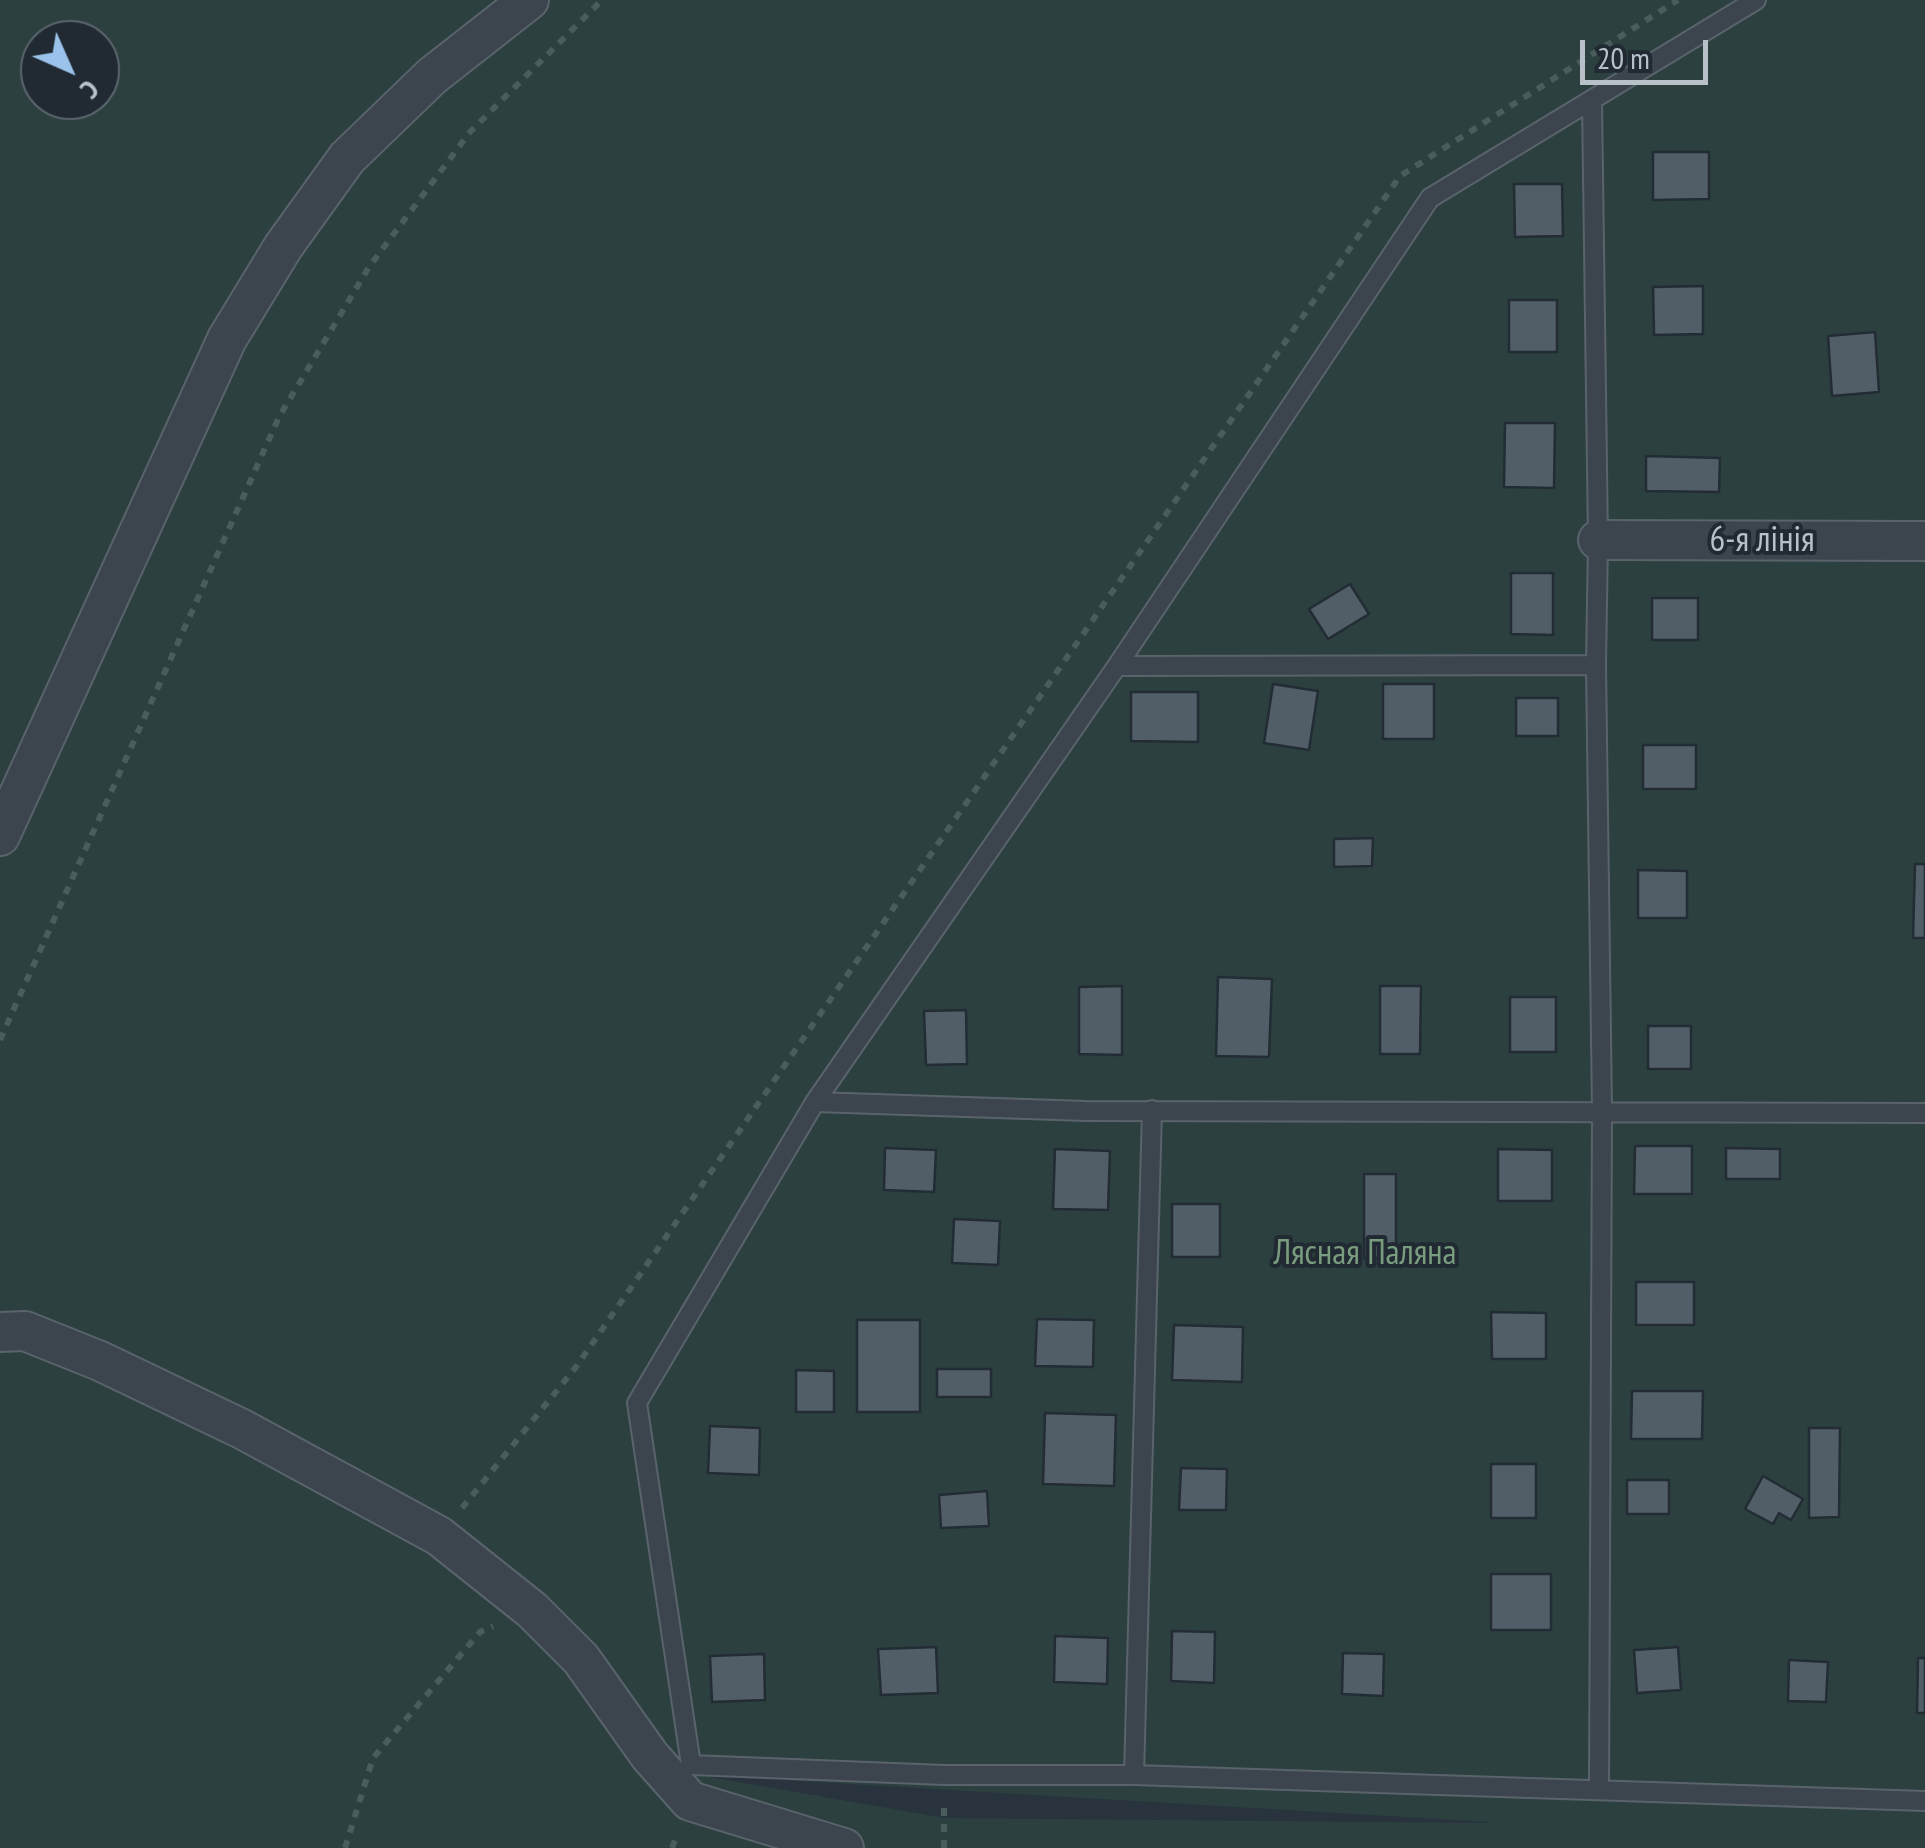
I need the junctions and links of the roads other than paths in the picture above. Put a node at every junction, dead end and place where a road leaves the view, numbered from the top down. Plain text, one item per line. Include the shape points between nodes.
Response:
1 (529, 0) edge
2 (1756, 0) edge
3 (1592, 101) junction
4 (1598, 540) junction
5 (1925, 541) edge
6 (1596, 665) junction
7 (1118, 666) junction
8 (0, 836) edge
9 (815, 1102) junction
10 (1152, 1110) junction
11 (1602, 1111) junction
12 (1925, 1113) edge
13 (0, 1332) edge
14 (1134, 1775) junction
15 (1599, 1789) junction
16 (1925, 1801) edge
17 (844, 1848) edge

1 - 8 street via 432,76 347,158 283,246 227,340
2 - 3 lane
3 - 4 lane
3 - 7 lane via 1430,198
4 - 5 street, 6-я лінія
4 - 6 lane
6 - 7 lane
6 - 11 lane
7 - 9 lane
9 - 10 lane
9 - 14 lane via 636,1403 691,1764
10 - 11 lane
10 - 14 lane
11 - 12 lane
11 - 15 lane
13 - 17 street via 25,1332 100,1361 242,1428 439,1536 532,1610 582,1660 690,1801
14 - 15 lane
15 - 16 lane

